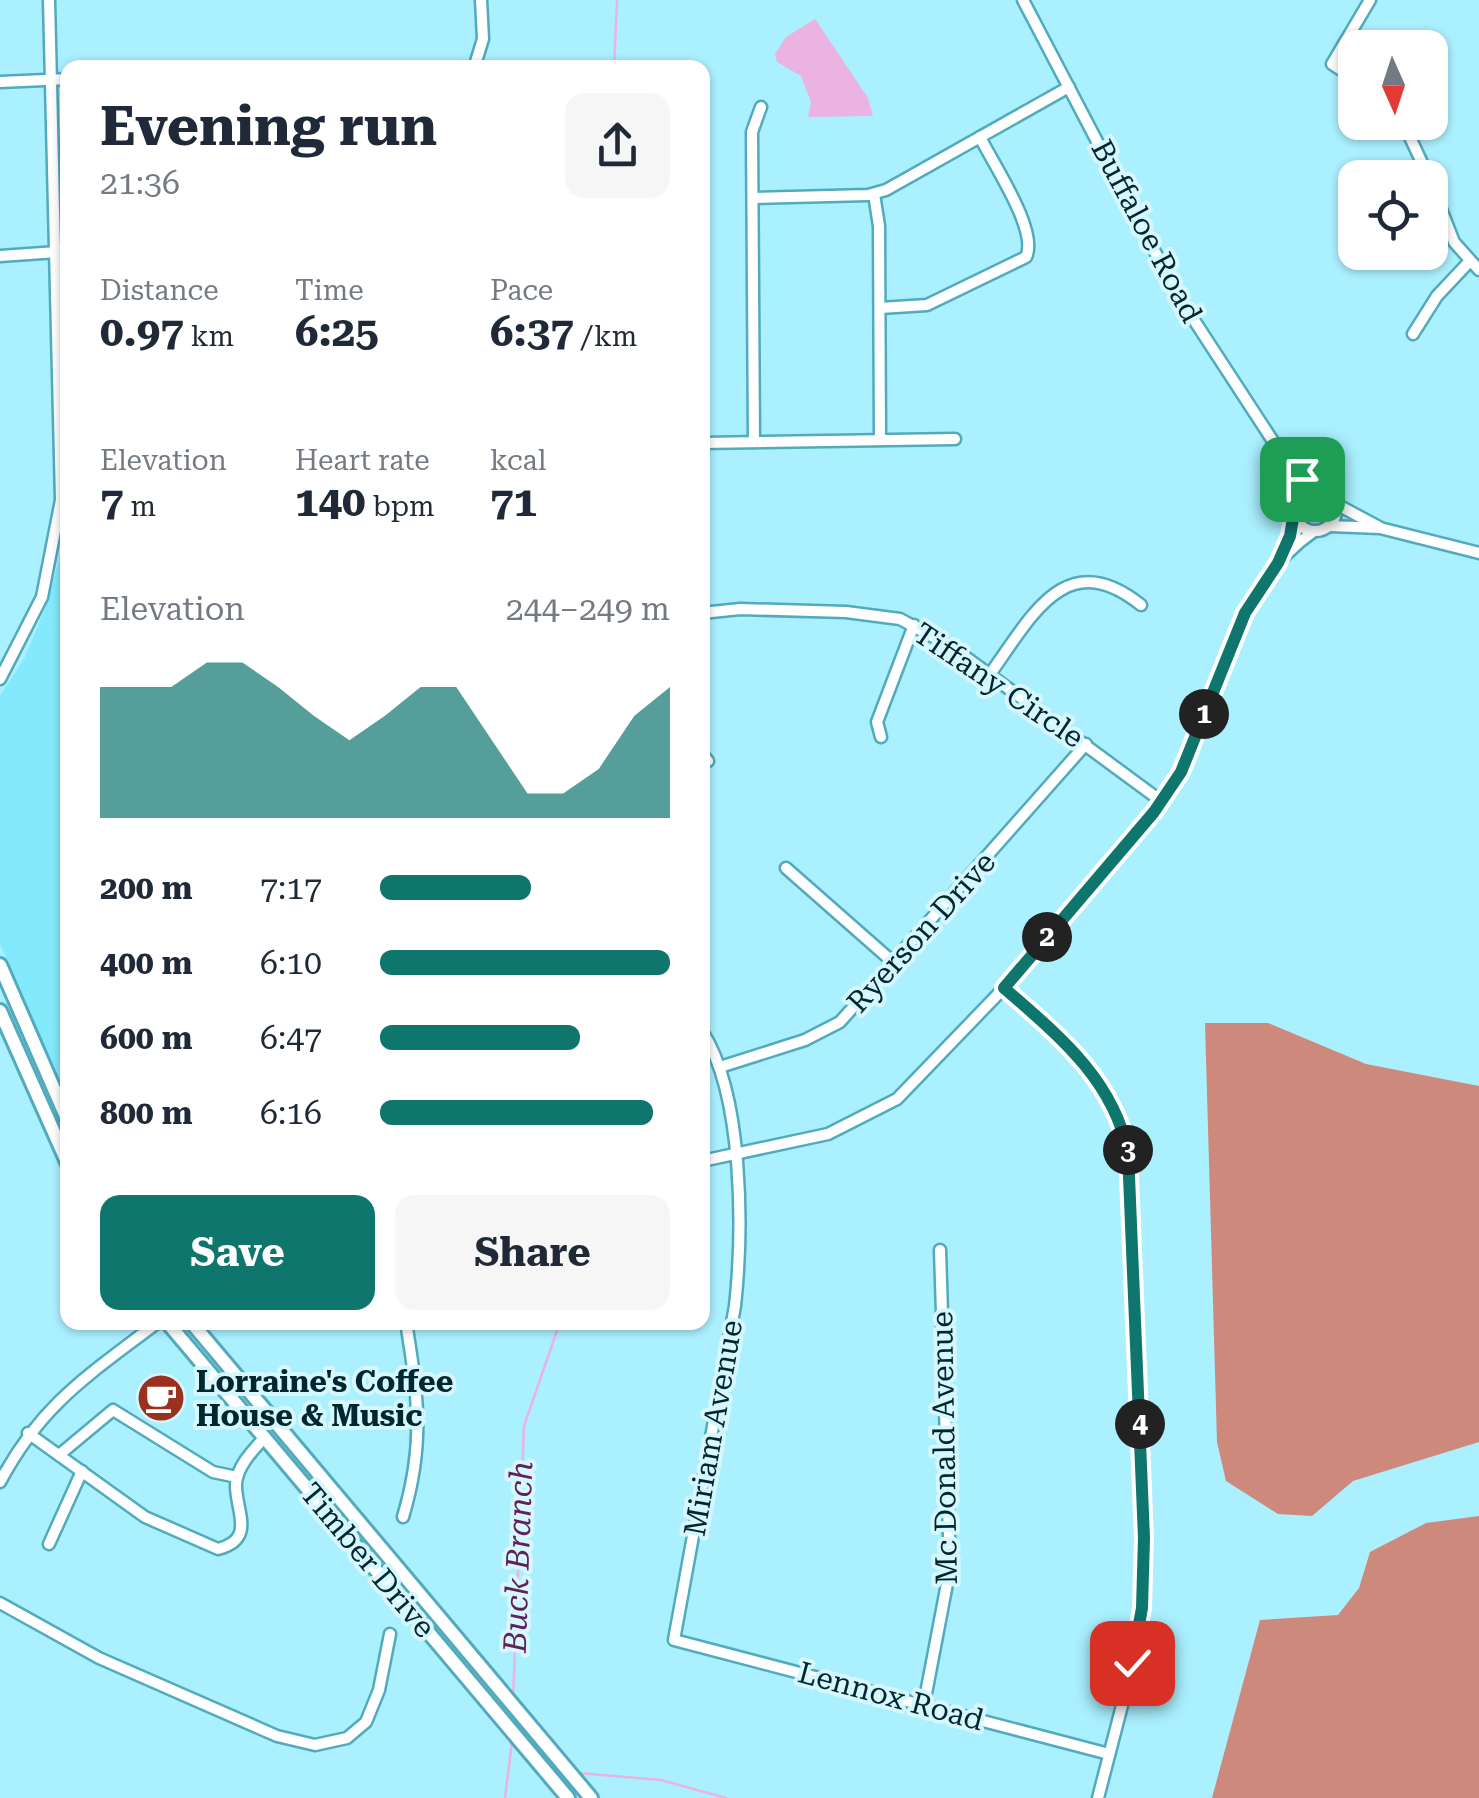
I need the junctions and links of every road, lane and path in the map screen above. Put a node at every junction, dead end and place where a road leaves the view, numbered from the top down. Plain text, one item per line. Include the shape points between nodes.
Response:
1 (49, 0) edge
2 (481, 0) edge
3 (1023, 0) edge
4 (1370, 0) edge
5 (1352, 30) edge
6 (476, 60) edge
7 (60, 79) edge
8 (50, 80) junction
9 (0, 82) edge
10 (1069, 87) junction
11 (761, 107) dead end
12 (980, 137) junction
13 (874, 194) junction
14 (753, 198) junction
15 (1448, 227) edge
16 (56, 252) junction
17 (0, 256) edge
18 (1469, 262) junction
19 (1479, 270) edge
20 (880, 308) junction
21 (60, 316) edge
22 (1412, 334) dead end
23 (880, 439) junction
24 (955, 439) dead end
25 (754, 442) junction
26 (710, 443) edge
27 (1282, 455) junction
28 (1315, 488) junction
29 (1296, 501) junction
30 (1336, 504) junction
31 (60, 507) edge
32 (1296, 520) junction
33 (1330, 526) junction
34 (1380, 528) junction
35 (1314, 532) junction
36 (1479, 554) edge
37 (1278, 563) junction
38 (1141, 605) dead end
39 (710, 612) edge
40 (914, 625) junction
41 (990, 674) junction
42 (0, 678) edge
43 (882, 737) dead end
44 (1086, 744) junction
45 (1161, 801) junction
46 (786, 868) dead end
47 (894, 963) junction
48 (0, 965) edge
49 (1004, 988) junction
50 (0, 1011) edge
51 (710, 1047) edge
52 (720, 1067) junction
53 (60, 1102) edge
54 (60, 1146) edge
55 (736, 1155) junction
56 (710, 1160) edge
57 (940, 1250) dead end
58 (148, 1330) edge
59 (175, 1330) edge
60 (198, 1330) edge
61 (407, 1330) edge
62 (28, 1433) junction
63 (266, 1437) junction
64 (59, 1455) junction
65 (82, 1471) junction
66 (237, 1477) junction
67 (0, 1482) edge
68 (403, 1517) dead end
69 (49, 1544) dead end
70 (0, 1603) edge
71 (390, 1634) dead end
72 (674, 1640) joint
73 (924, 1704) junction
74 (1109, 1754) junction
75 (568, 1798) edge
76 (591, 1798) edge
77 (1098, 1798) edge

1 - 8 street
2 - 6 street
3 - 10 street, Buffaloe Road
4 - 5 street
7 - 8 street
8 - 9 street
8 - 16 street
10 - 12 street
10 - 27 street, Buffaloe Road via 1177,294
11 - 14 street via 752,132
12 - 13 street
12 - 20 street via 1026,227 1026,257 928,305
13 - 14 street
13 - 20 street
14 - 25 street
15 - 18 street
16 - 17 street
16 - 21 street
18 - 19 street
18 - 22 street
20 - 23 street
23 - 24 street
23 - 25 street
25 - 26 street
27 - 28 street, Buffaloe Road
27 - 29 street, Buffaloe Road
28 - 29 street
28 - 30 street
29 - 32 street
30 - 33 street
30 - 34 street
31 - 42 street via 29,630
32 - 35 street
32 - 37 street
33 - 34 street
33 - 35 street
34 - 36 street
35 - 37 street
37 - 45 street via 1245,613 1181,772
38 - 41 street via 1111,585 1086,580 1060,588
39 - 40 street, Tiffany Circle via 846,612
40 - 41 street, Tiffany Circle
40 - 43 street via 876,722
41 - 44 street, Tiffany Circle
44 - 45 street, Tiffany Circle
44 - 47 street, Ryerson Drive
45 - 49 street
46 - 47 street
47 - 52 street, Ryerson Drive via 826,1031
48 - 53 main road
49 - 55 street via 897,1099 828,1134
49 - 74 street via 1095,1075 1118,1114 1128,1152 1144,1581
50 - 54 main road
51 - 52 street
52 - 55 street
55 - 56 street
55 - 72 street, Miriam Avenue via 735,1306
57 - 73 street, Mc Donald Avenue via 950,1568
58 - 62 street via 53,1404
59 - 63 main road, Timber Drive
60 - 76 main road, Timber Drive
61 - 68 street via 418,1396 418,1468
62 - 64 street
62 - 67 street
63 - 66 street
63 - 75 main road, Timber Drive
64 - 65 street
64 - 66 street via 113,1410 213,1472
65 - 66 street via 158,1524 218,1549 241,1531
65 - 69 street
70 - 71 street via 117,1666 276,1736 315,1745 347,1738 366,1722
72 - 73 street, Lennox Road
73 - 74 street, Lennox Road
74 - 77 street

